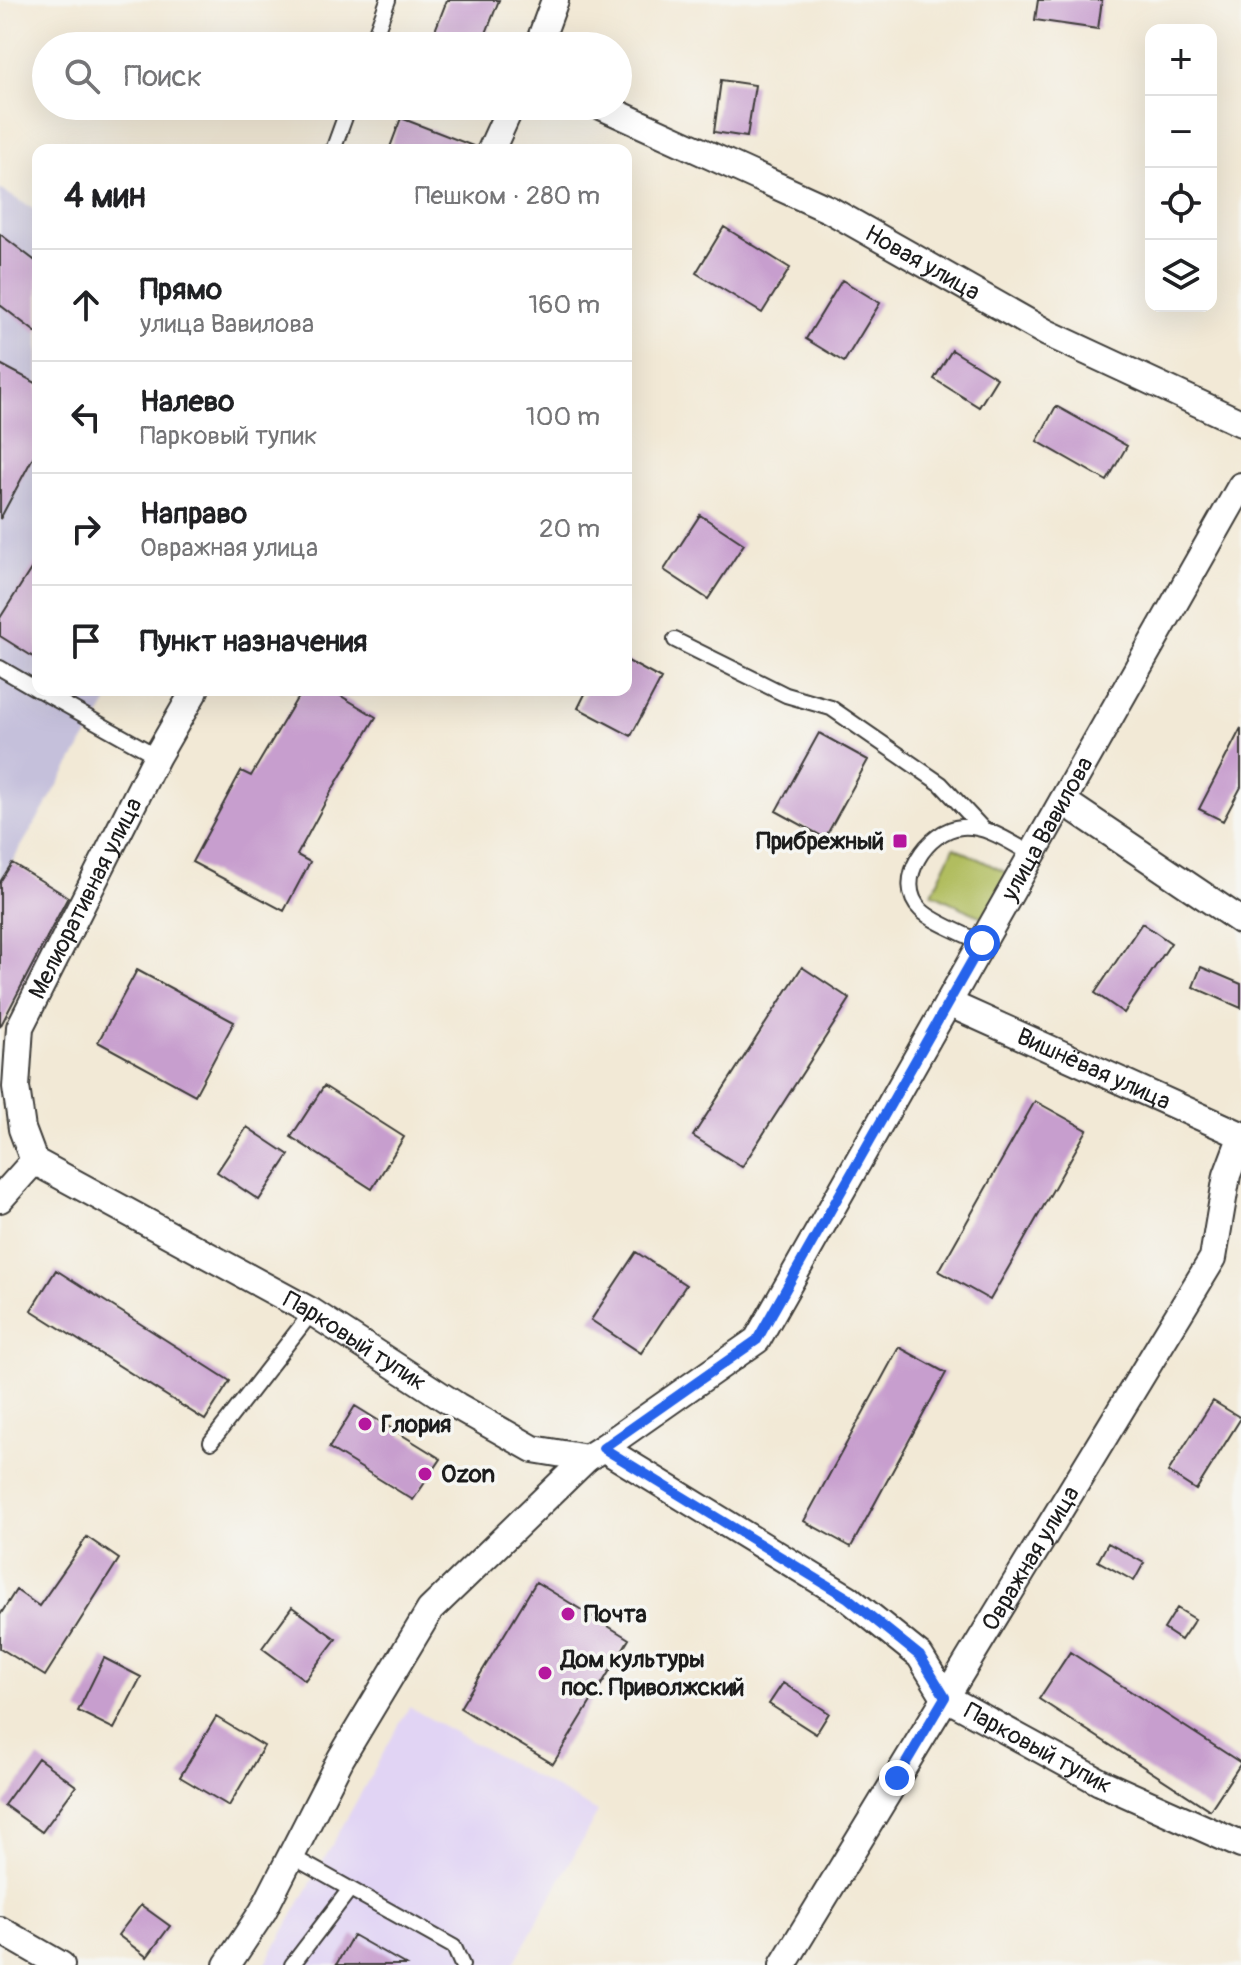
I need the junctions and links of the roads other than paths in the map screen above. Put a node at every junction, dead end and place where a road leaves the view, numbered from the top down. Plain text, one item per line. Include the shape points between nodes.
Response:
1 (388, 0) edge
2 (555, 0) edge
3 (376, 32) edge
4 (543, 32) edge
5 (344, 120) edge
6 (505, 120) edge
7 (632, 120) edge
8 (335, 144) edge
9 (494, 144) edge
10 (1241, 423) edge
11 (1241, 486) edge
12 (675, 640) dead end
13 (0, 668) edge
14 (32, 687) edge
15 (49, 696) edge
16 (192, 696) edge
17 (157, 756) junction
18 (1063, 801) junction
19 (982, 828) junction
20 (1032, 854) junction
21 (1241, 921) edge
22 (982, 943) junction
23 (948, 1003) junction
24 (1241, 1137) edge
25 (34, 1161) junction
26 (0, 1199) edge
27 (312, 1312) junction
28 (211, 1442) dead end
29 (595, 1453) junction
30 (945, 1697) junction
31 (1241, 1845) edge
32 (291, 1856) junction
33 (350, 1889) junction
34 (0, 1930) edge
35 (50, 1963) edge
36 (227, 1965) edge
37 (292, 1965) edge
38 (462, 1965) edge
39 (783, 1965) edge

1 - 3 lane
2 - 4 street
5 - 8 lane
6 - 9 street
7 - 10 street, Новая улица via 830,210 1047,333
11 - 18 street, улица Вавилова
12 - 19 lane via 786,695 831,708 941,784
13 - 14 lane
15 - 17 lane
16 - 17 street, Мелиоративная улица
17 - 25 street, Мелиоративная улица via 20,1027 16,1087 22,1129
18 - 20 street, улица Вавилова
18 - 21 street
19 - 20 lane
19 - 22 lane via 965,826 939,834 910,882 922,912
20 - 22 street, улица Вавилова
22 - 23 street, улица Вавилова
23 - 24 street, Вишнёвая улица
23 - 29 street, улица Вавилова via 757,1340
24 - 30 street, Овражная улица via 1227,1175 1213,1258
25 - 26 street
25 - 27 street, Парковый тупик
27 - 28 lane
27 - 29 street, Парковый тупик via 533,1449
29 - 30 street, Парковый тупик via 848,1598 920,1656
29 - 32 street, улица Вавилова via 430,1610 341,1758
30 - 31 street, Парковый тупик via 1100,1782
30 - 39 street, Овражная улица
32 - 33 lane
32 - 36 street, улица Вавилова
33 - 37 lane
33 - 38 lane via 454,1947
34 - 35 street

